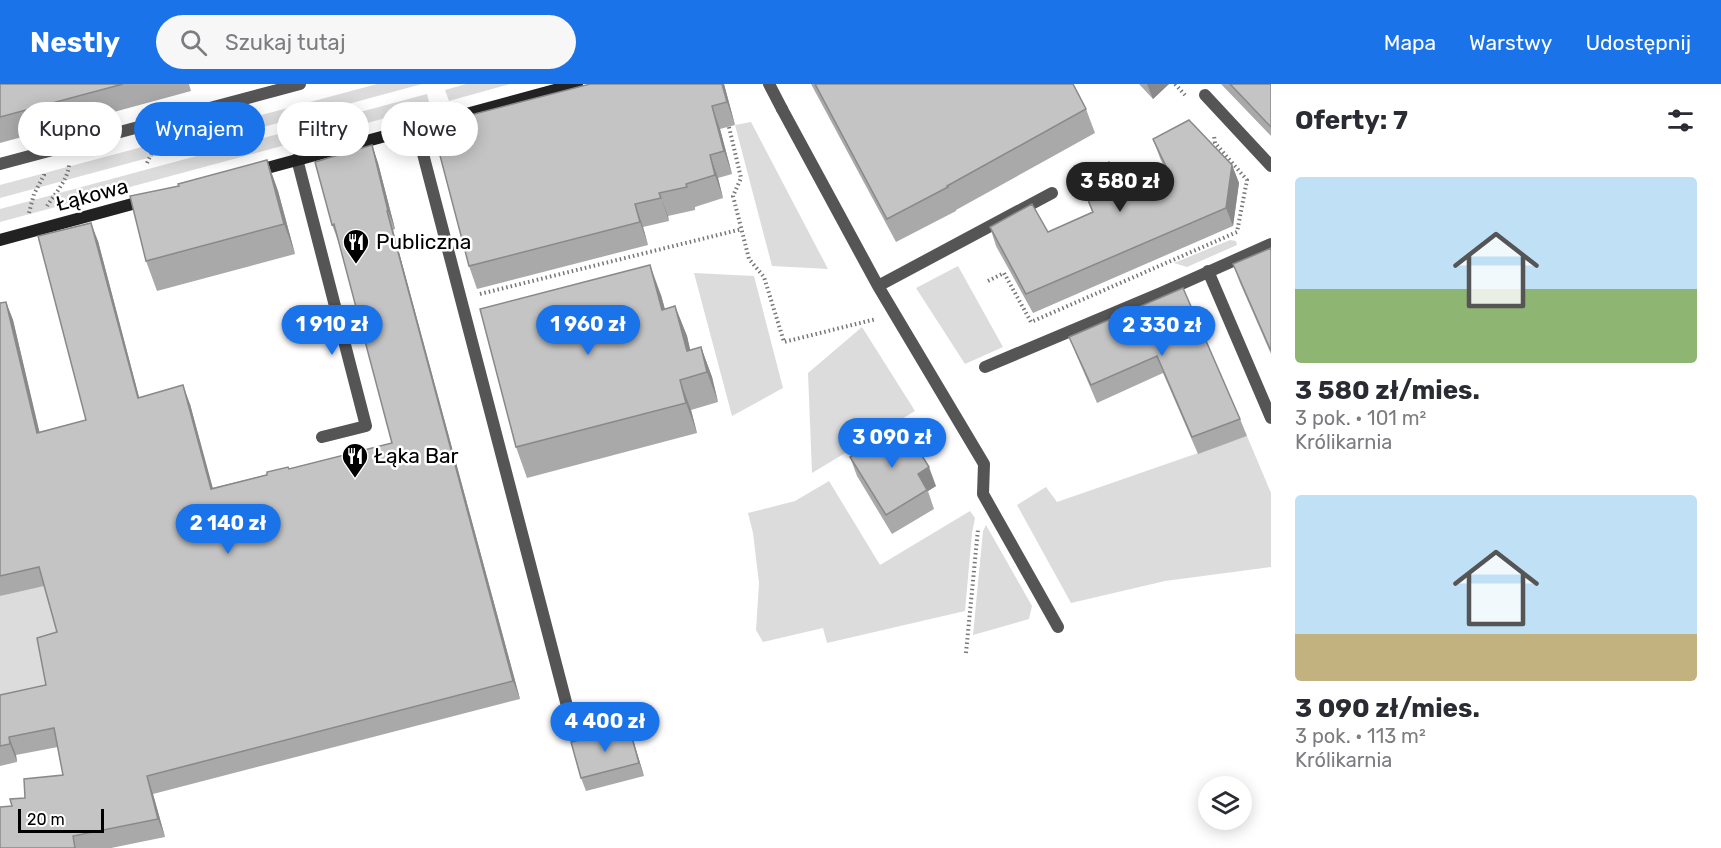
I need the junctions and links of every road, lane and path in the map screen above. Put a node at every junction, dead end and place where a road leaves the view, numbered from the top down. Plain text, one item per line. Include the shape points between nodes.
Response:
1 (300, 84) edge
2 (577, 84) edge
3 (769, 84) edge
4 (539, 89) edge
5 (1205, 95) dead end
6 (478, 108) edge
7 (729, 127) edge
8 (122, 132) edge
9 (1214, 134) dead end
10 (381, 136) edge
11 (30, 156) edge
12 (41, 156) edge
13 (67, 156) edge
14 (424, 156) edge
15 (297, 159) junction
16 (0, 164) edge
17 (1271, 165) edge
18 (239, 175) edge
19 (1052, 194) dead end
20 (159, 197) edge
21 (45, 228) junction
22 (742, 229) junction
23 (30, 232) junction
24 (0, 240) edge
25 (1271, 244) edge
26 (1208, 271) junction
27 (988, 281) dead end
28 (878, 286) junction
29 (461, 299) junction
30 (895, 314) junction
31 (985, 367) dead end
32 (1271, 418) edge
33 (322, 437) dead end
34 (983, 494) junction
35 (1058, 627) dead end
36 (966, 653) dead end
37 (573, 729) dead end

1 - 8 street
2 - 4 street
3 - 28 street
4 - 6 street
5 - 17 street
7 - 22 path via 741,178 733,196
9 - 27 path via 1215,143 1247,180 1237,232 1031,322 1004,273
10 - 15 street
11 - 16 street
12 - 23 path via 44,175 29,210
13 - 21 path via 69,169 46,207
14 - 29 street
15 - 18 street
15 - 33 street via 366,426
19 - 28 street
20 - 21 street, Łąkowa
21 - 23 street, Łąkowa
22 - 29 path
22 - 30 path via 749,259 764,277 784,342
23 - 24 street, Łąkowa
25 - 26 street
26 - 31 street
26 - 32 street
28 - 30 street
29 - 37 street
30 - 34 street via 984,464
34 - 35 street
34 - 36 path

